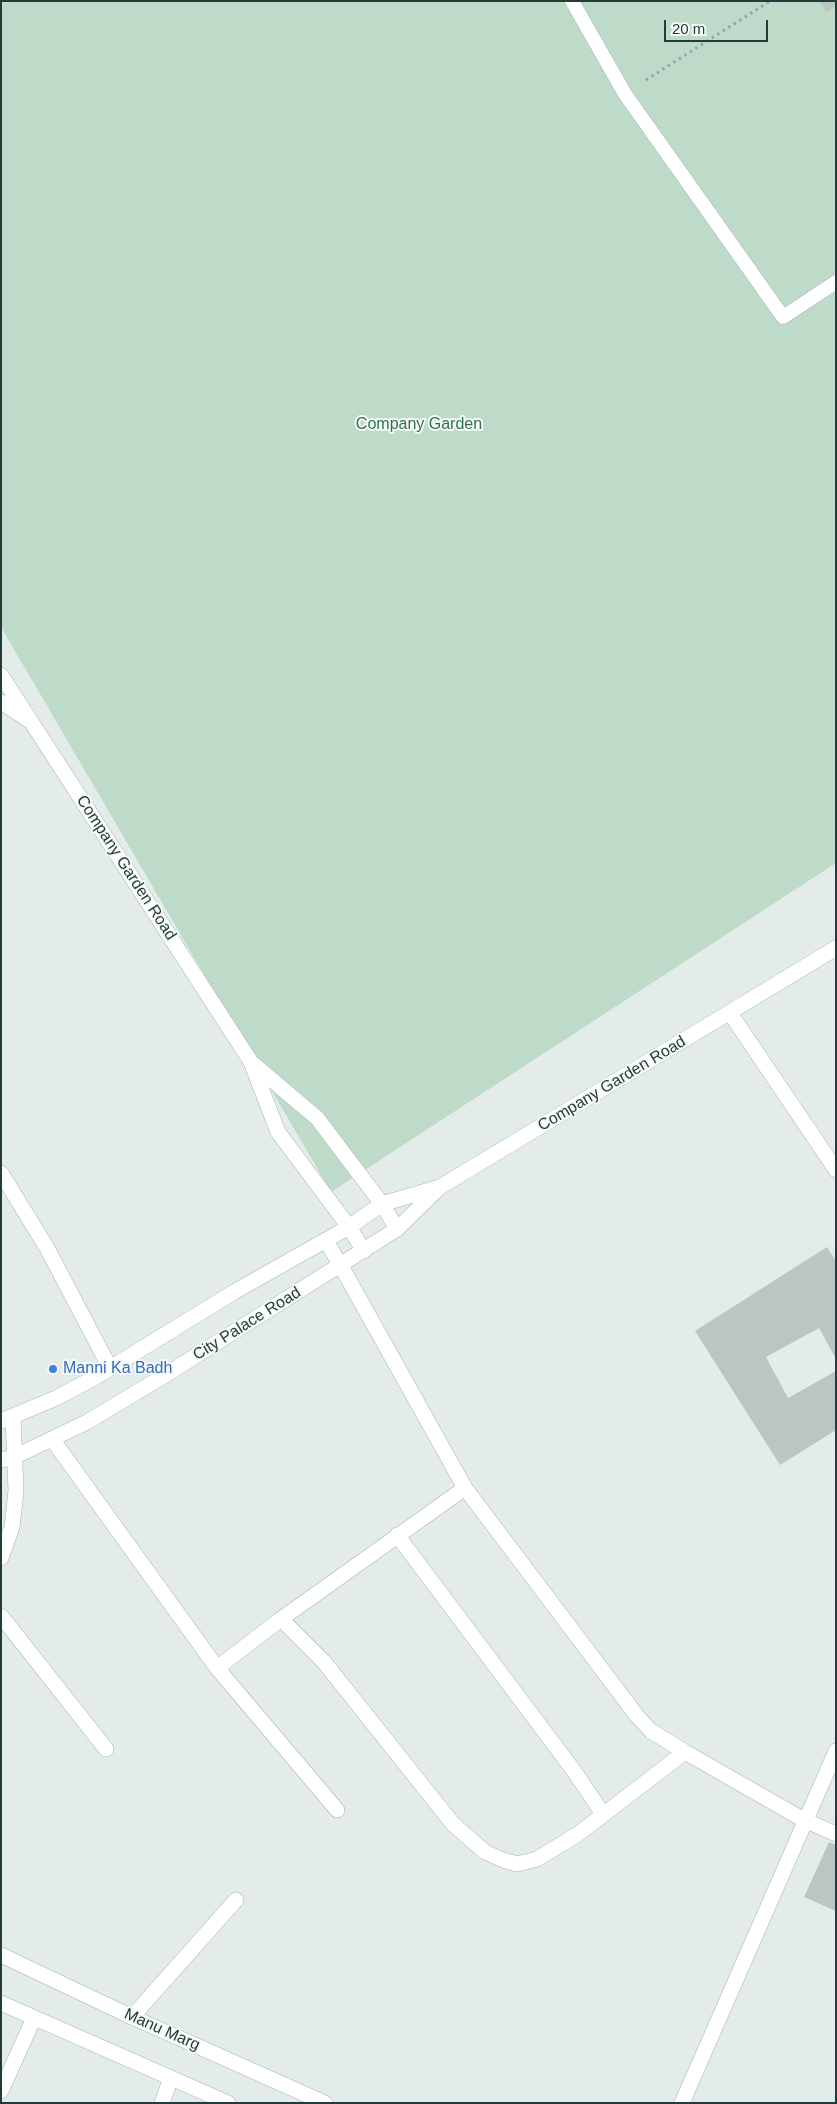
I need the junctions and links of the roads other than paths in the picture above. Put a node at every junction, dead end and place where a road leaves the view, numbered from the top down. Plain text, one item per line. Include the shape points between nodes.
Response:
1 (572, 1) edge
2 (836, 282) edge
3 (1, 675) edge
4 (1, 702) edge
5 (33, 723) junction
6 (836, 948) edge
7 (730, 1013) junction
8 (251, 1062) junction
9 (836, 1170) edge
10 (1, 1174) edge
11 (440, 1187) junction
12 (382, 1204) junction
13 (349, 1227) junction
14 (397, 1229) junction
15 (326, 1240) junction
16 (364, 1250) junction
17 (342, 1266) junction
18 (110, 1368) junction
19 (7, 1419) edge
20 (52, 1439) junction
21 (8, 1458) edge
22 (465, 1488) junction
23 (397, 1535) junction
24 (1, 1558) edge
25 (1, 1616) edge
26 (281, 1619) junction
27 (217, 1668) junction
28 (106, 1749) dead end
29 (836, 1751) edge
30 (685, 1752) junction
31 (337, 1810) dead end
32 (603, 1814) junction
33 (804, 1820) junction
34 (836, 1834) edge
35 (236, 1900) dead end
36 (1, 1955) edge
37 (1, 2003) edge
38 (132, 2017) junction
39 (34, 2018) junction
40 (171, 2078) junction
41 (1, 2090) edge
42 (162, 2103) edge
43 (228, 2103) edge
44 (325, 2103) edge
45 (682, 2103) edge

1 - 2 lane via 625,94 783,317
3 - 5 street, Company Garden Road
4 - 5 street
5 - 8 street, Company Garden Road
6 - 7 street, Company Garden Road
7 - 9 street
7 - 11 street, Company Garden Road
8 - 12 street, Company Garden Road via 317,1118
8 - 13 street, Company Garden Road via 278,1132
10 - 18 street via 47,1248
11 - 12 street, Company Garden Road
11 - 14 street, City Palace Road
12 - 13 street, Company Garden Road
12 - 14 street, Company Garden Road
13 - 15 street, City Palace Road
13 - 16 street, Company Garden Road
14 - 16 street, City Palace Road
15 - 17 street
15 - 18 street, City Palace Road
16 - 17 street, City Palace Road
17 - 20 street, City Palace Road via 87,1422
17 - 22 street
18 - 19 street, City Palace Road via 56,1398
19 - 21 street, City Palace Road
20 - 21 street, City Palace Road
20 - 27 street
21 - 24 street, City Palace Road via 16,1490 12,1527
22 - 23 street
22 - 30 street via 637,1716 651,1731
23 - 26 street
23 - 32 street
25 - 28 street
26 - 27 street
26 - 32 street via 324,1662 453,1824 485,1852 517,1864 537,1859
27 - 31 street
29 - 33 street
30 - 32 street
30 - 33 street
33 - 34 street
33 - 45 street
35 - 38 street
36 - 38 street, Manu Marg
37 - 39 street
38 - 44 street, Manu Marg
39 - 40 street
39 - 41 street
40 - 42 street
40 - 43 street

